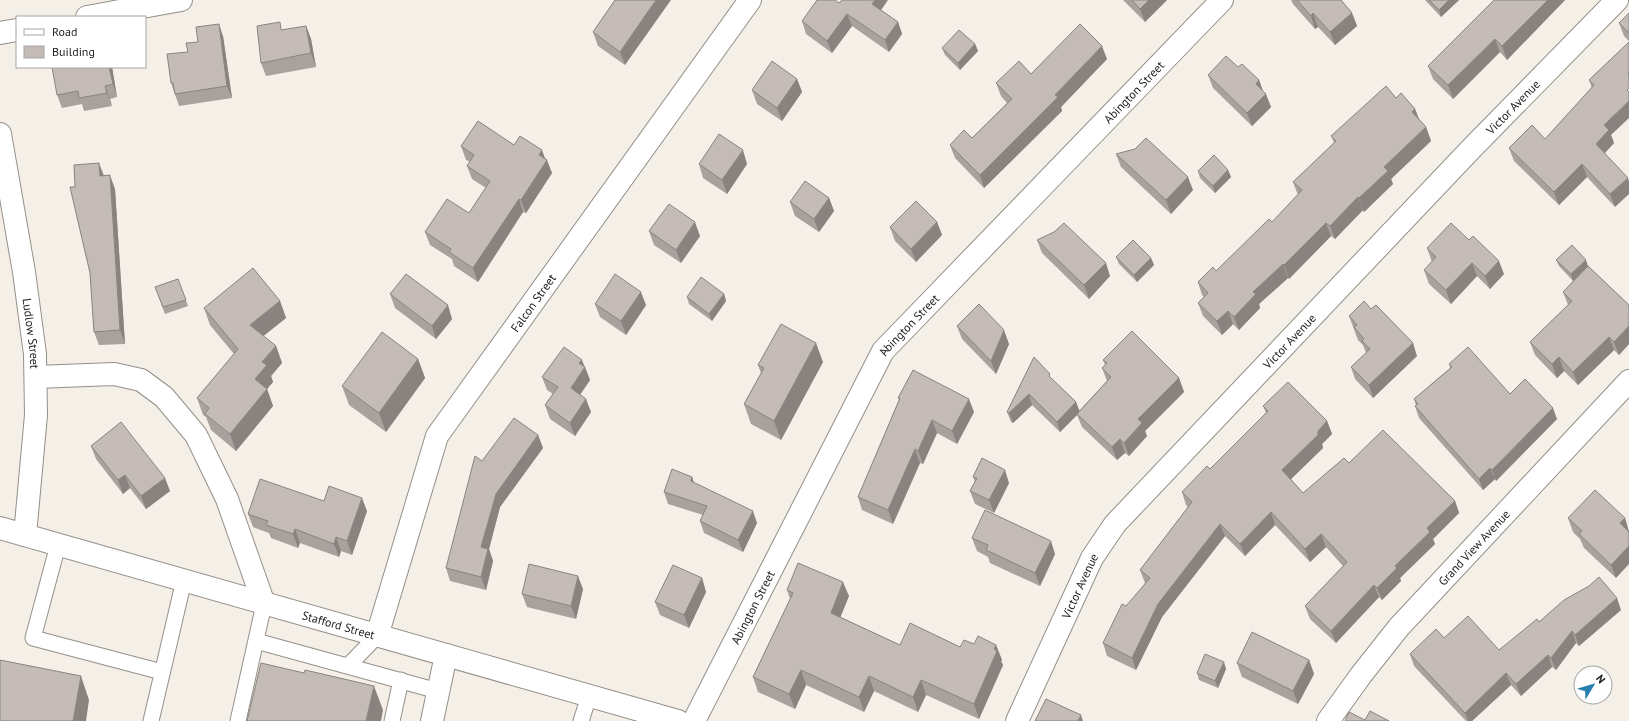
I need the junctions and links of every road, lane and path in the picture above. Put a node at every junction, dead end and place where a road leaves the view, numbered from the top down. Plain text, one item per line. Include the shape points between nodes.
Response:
1 (181, 0) edge
2 (750, 0) edge
3 (1222, 0) edge
4 (1617, 0) edge
5 (93, 16) edge
6 (16, 30) edge
7 (0, 33) edge
8 (0, 134) edge
9 (36, 377) junction
10 (1629, 381) edge
11 (0, 528) edge
12 (25, 535) junction
13 (58, 544) junction
14 (184, 580) junction
15 (264, 604) junction
16 (377, 636) junction
17 (256, 641) junction
18 (446, 656) junction
19 (348, 666) junction
20 (162, 672) junction
21 (401, 680) junction
22 (438, 691) junction
23 (589, 696) junction
24 (151, 721) edge
25 (238, 721) edge
26 (392, 721) edge
27 (432, 721) edge
28 (581, 721) edge
29 (678, 721) edge
30 (694, 721) edge
31 (1017, 721) edge
32 (1328, 721) edge

1 - 5 street
2 - 16 street, Falcon Street via 437,436
3 - 30 street, Abington Street via 883,351
4 - 31 street, Victor Avenue via 1471,149 1114,524 1092,558
6 - 7 street
8 - 9 street, Ludlow Street via 24,272
9 - 12 street, Ludlow Street via 36,415
9 - 15 street via 114,374 141,380 164,397 196,435 227,499
10 - 32 street, Grand View Avenue via 1399,627
11 - 12 street, Stafford Street
12 - 13 street, Stafford Street
13 - 14 street, Stafford Street
13 - 20 lane via 32,638
14 - 15 street, Stafford Street
14 - 20 lane
15 - 16 street, Stafford Street
15 - 17 lane
16 - 18 street, Stafford Street
16 - 19 lane
17 - 19 lane
17 - 25 lane
18 - 22 street
18 - 23 street, Stafford Street
19 - 21 lane
20 - 24 lane
21 - 22 lane
21 - 26 lane
22 - 27 street
23 - 28 lane
23 - 29 street, Stafford Street

